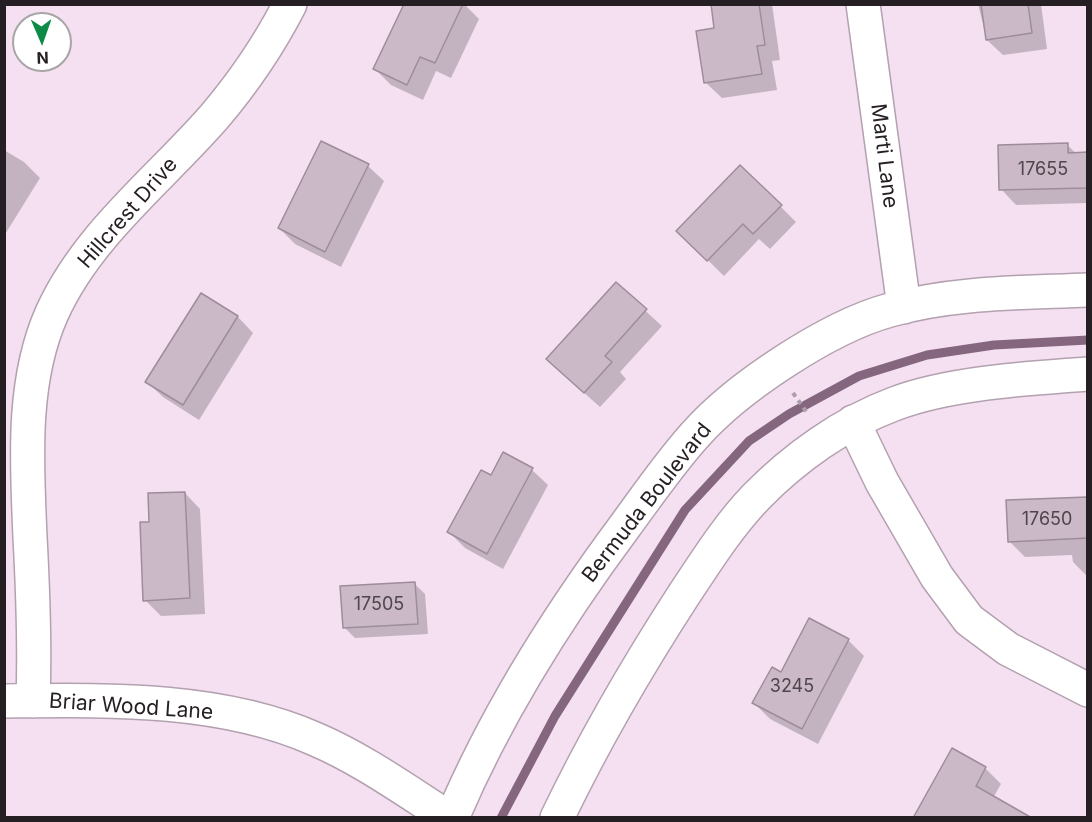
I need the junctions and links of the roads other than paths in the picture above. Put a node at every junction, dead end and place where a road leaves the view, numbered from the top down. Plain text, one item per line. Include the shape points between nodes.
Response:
1 (290, 4) edge
2 (863, 4) edge
3 (1088, 290) edge
4 (904, 307) junction
5 (1088, 375) edge
6 (853, 422) junction
7 (1088, 690) edge
8 (19, 701) edge
9 (450, 818) edge
10 (557, 818) edge

1 - 8 street, Hillcrest Drive via 248,74 213,118 120,216 81,265 52,313 34,370 28,435 35,651
2 - 4 street, Marti Lane
3 - 4 street, Bermuda Boulevard via 994,294
4 - 9 street, Bermuda Boulevard via 852,325 806,348 747,386 694,435 594,569 543,646
5 - 6 street via 961,388 896,403
6 - 7 street via 882,482 937,577 969,620 1008,649
6 - 10 street via 805,453 755,498 711,554 580,768
8 - 9 street, Briar Wood Lane via 180,707 277,725 354,759

